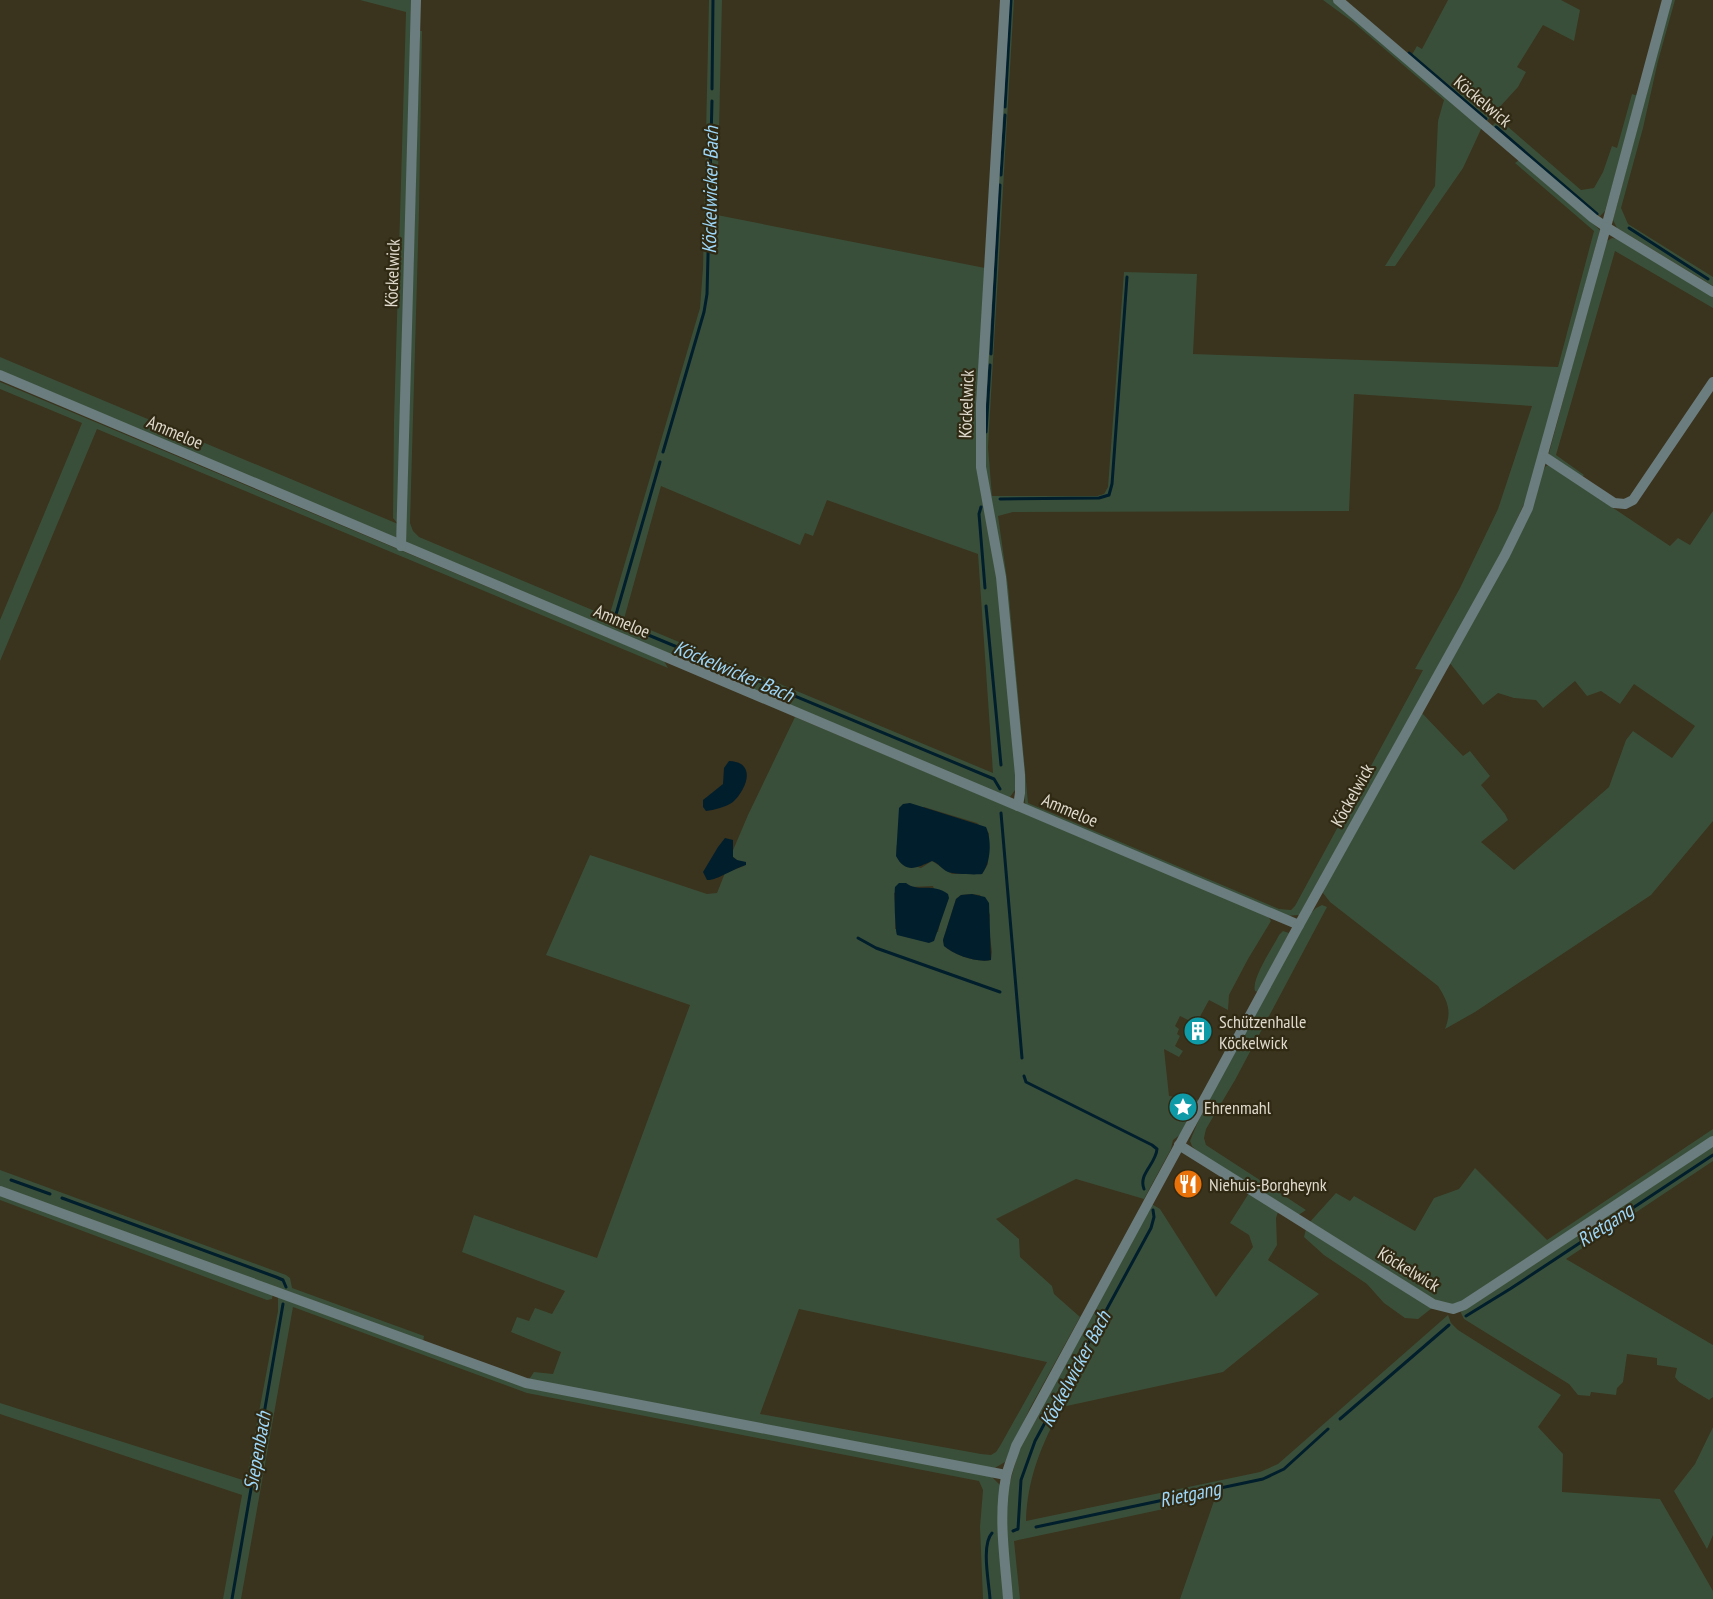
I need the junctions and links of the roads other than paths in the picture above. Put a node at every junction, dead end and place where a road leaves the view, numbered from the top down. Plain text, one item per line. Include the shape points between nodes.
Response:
1 (416, 0) edge
2 (1005, 0) edge
3 (1338, 0) edge
4 (1667, 0) edge
5 (1606, 227) junction
6 (1713, 292) edge
7 (0, 375) edge
8 (1713, 382) edge
9 (1543, 456) junction
10 (402, 546) junction
11 (1018, 806) junction
12 (1299, 925) junction
13 (1713, 1141) edge
14 (1179, 1145) junction
15 (0, 1191) edge
16 (1006, 1475) junction
17 (1008, 1599) edge

1 - 10 street, Köckelwick
2 - 11 street, Köckelwick via 981,404 981,467 1001,577 1020,775
3 - 5 street, Köckelwick
4 - 5 street, Köckelwick
5 - 6 street, Köckelwick
5 - 9 street, Köckelwick
7 - 10 street, Ammeloe
8 - 9 street via 1634,500 1625,504 1614,503
9 - 12 street, Köckelwick via 1528,508 1505,555
10 - 11 street, Ammeloe
11 - 12 street, Ammeloe
12 - 14 street, Köckelwick
13 - 14 street, Köckelwick via 1464,1305 1453,1308 1433,1304
14 - 16 street, Köckelwick via 1032,1414
15 - 16 street via 526,1383
16 - 17 street, Köckelwick via 1003,1535

